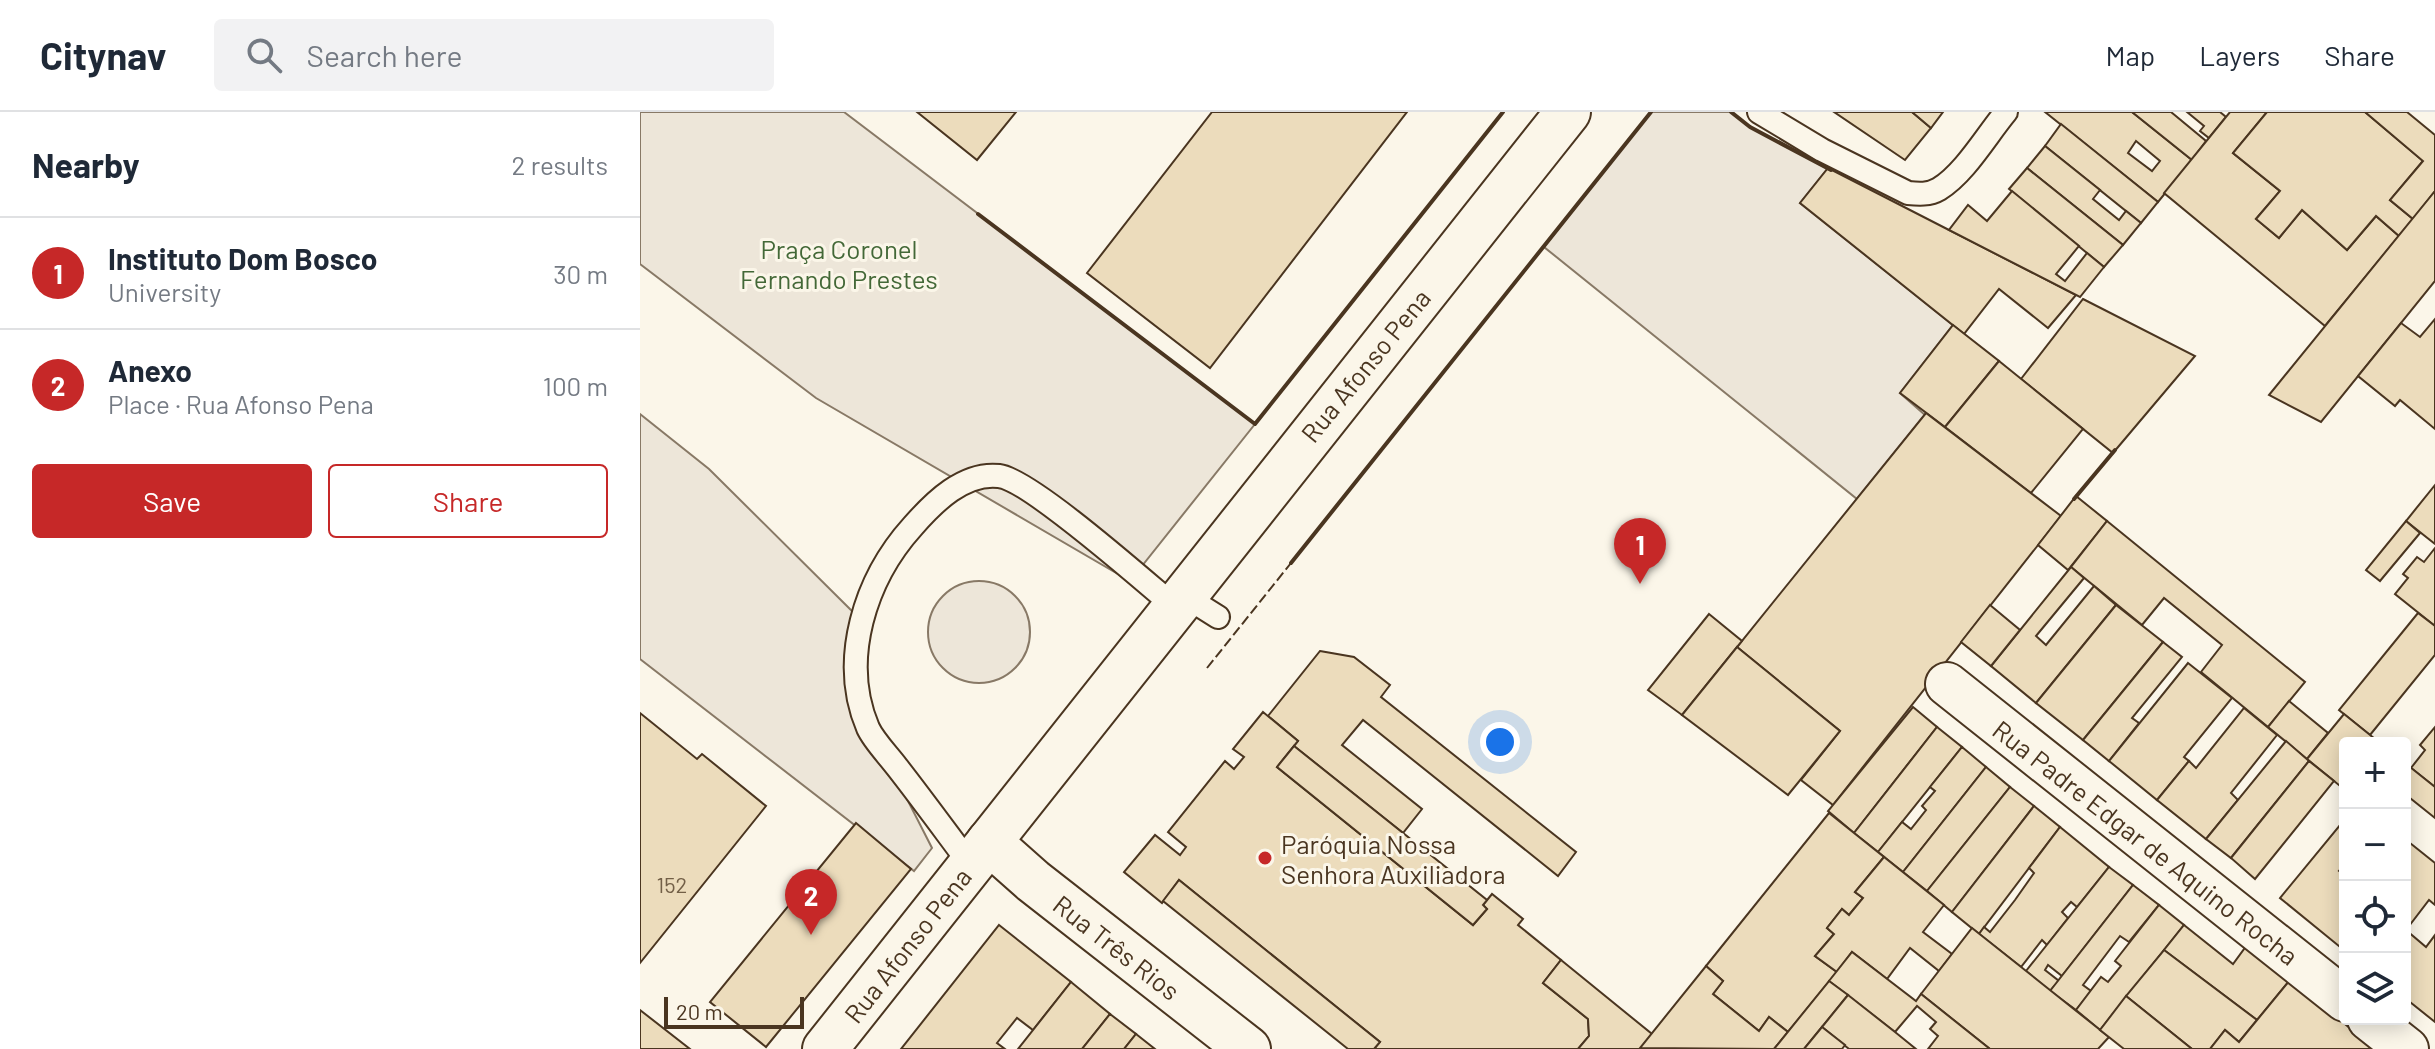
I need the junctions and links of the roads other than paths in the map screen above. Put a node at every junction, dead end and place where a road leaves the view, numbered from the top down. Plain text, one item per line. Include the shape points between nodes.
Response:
1 (1568, 112) edge
2 (1759, 112) edge
3 (2006, 112) edge
4 (1185, 609) junction
5 (1947, 684) dead end
6 (980, 853) junction
7 (2339, 995) edge
8 (2377, 1025) edge
9 (825, 1049) edge
10 (1248, 1049) edge
11 (2407, 1049) edge

1 - 4 street, Rua Afonso Pena
2 - 3 lane via 1893,186 1923,194 1938,190 1957,172
4 - 6 street
4 - 6 lane via 1047,503 1002,476 978,477 937,500 909,529 869,597 854,663 869,728
5 - 7 street, Rua Padre Edgar de Aquino Rocha
6 - 9 street, Rua Afonso Pena
6 - 10 street, Rua Três Rios via 1033,881
8 - 11 street

